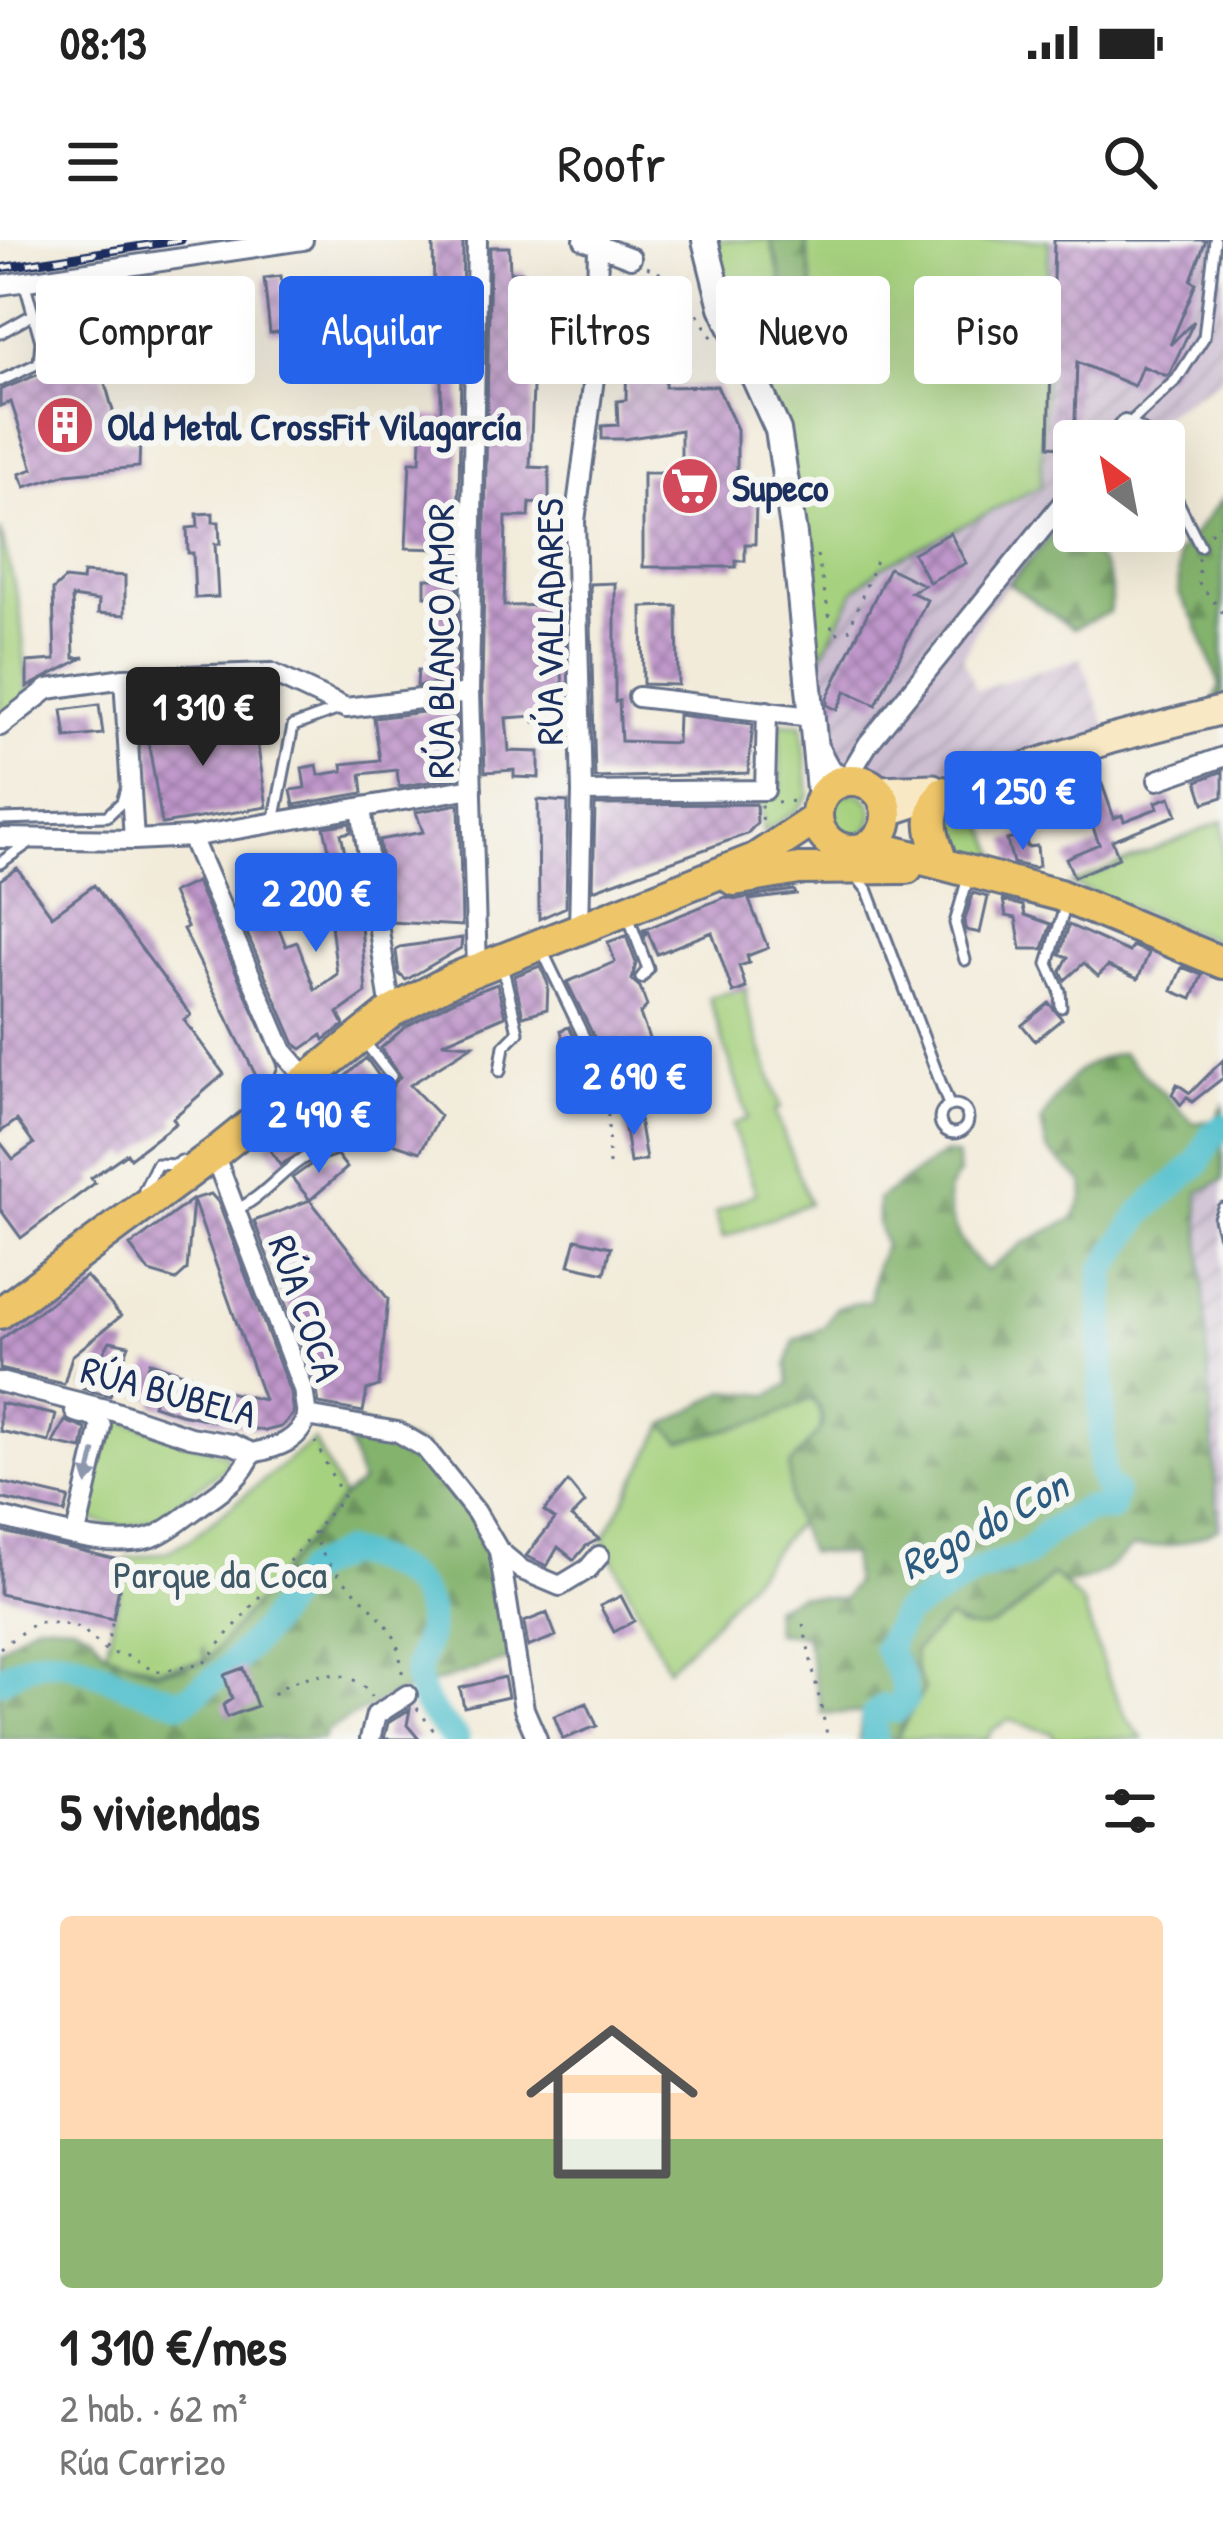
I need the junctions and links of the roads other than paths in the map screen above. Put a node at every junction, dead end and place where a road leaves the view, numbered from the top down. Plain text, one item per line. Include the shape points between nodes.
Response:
1 (303, 240) edge
2 (476, 240) edge
3 (705, 240) edge
4 (1215, 240) edge
5 (591, 242) edge
6 (632, 258) road end
7 (24, 281) junction
8 (0, 285) edge
9 (34, 314) junction
10 (0, 333) edge
11 (0, 382) edge
12 (1134, 420) edge
13 (1053, 515) edge
14 (1185, 516) edge
15 (1200, 546) road end
16 (124, 678) junction
17 (469, 693) junction
18 (638, 697) dead end
19 (346, 708) junction
20 (1223, 710) edge
21 (767, 711) junction
22 (812, 717) junction
23 (0, 726) edge
24 (1223, 757) edge
25 (130, 775) junction
26 (1158, 780) dead end
27 (472, 788) junction
28 (949, 790) junction
29 (583, 792) junction
30 (826, 796) junction
31 (362, 808) junction
32 (0, 819) edge
33 (274, 822) junction
34 (191, 836) junction
35 (0, 838) edge
36 (35, 838) junction
37 (134, 840) junction
38 (869, 842) junction
39 (759, 846) junction
40 (0, 863) edge
41 (958, 865) junction
42 (698, 882) junction
43 (1068, 898) junction
44 (625, 911) junction
45 (579, 929) junction
46 (539, 945) junction
47 (964, 960) dead end
48 (1223, 964) edge
49 (489, 965) junction
50 (641, 978) dead end
51 (1061, 1007) dead end
52 (391, 1012) junction
53 (360, 1037) junction
54 (660, 1051) dead end
55 (500, 1071) dead end
56 (308, 1080) junction
57 (372, 1098) dead end
58 (949, 1105) dead end
59 (358, 1143) dead end
60 (203, 1151) junction
61 (1223, 1208) edge
62 (236, 1210) junction
63 (1223, 1233) edge
64 (29, 1291) junction
65 (0, 1313) edge
66 (0, 1382) edge
67 (0, 1393) edge
68 (306, 1421) junction
69 (252, 1453) junction
70 (0, 1517) edge
71 (76, 1534) junction
72 (499, 1551) junction
73 (599, 1556) dead end
74 (407, 1695) road end
75 (370, 1739) edge
76 (537, 1739) edge

1 - 7 street
2 - 17 street, RÚA BLANCO AMOR
3 - 22 street via 728,322 778,430
4 - 12 lane via 1204,337 1177,379
5 - 6 street
5 - 29 street, RÚA VALLADARES via 596,363 575,520
7 - 8 street
7 - 9 lane
9 - 10 lane
9 - 11 lane via 39,364
13 - 30 street
14 - 15 lane
16 - 19 street via 271,673
16 - 23 street via 48,689
16 - 25 street
17 - 19 street
17 - 27 street, RÚA BLANCO AMOR
18 - 21 street
19 - 33 lane via 292,726
20 - 28 main road
21 - 22 street
21 - 29 street via 765,790
22 - 30 street
24 - 26 street
25 - 32 lane via 122,802 107,816
25 - 37 street
27 - 31 street
27 - 49 street, RÚA BLANCO AMOR
28 - 38 main road
28 - 41 main road via 934,805 930,829
29 - 45 street, RÚA VALLADARES
30 - 38 main road via 827,839
30 - 38 main road via 863,781
30 - 39 main road
31 - 33 street
31 - 52 street
33 - 34 street
34 - 37 street
34 - 56 street via 284,1051
35 - 36 street
36 - 37 street
36 - 40 lane
38 - 39 main road
38 - 41 main road
38 - 42 main road
38 - 58 lane
39 - 42 main road
41 - 43 main road
41 - 47 lane
42 - 44 main road
43 - 48 main road
43 - 51 lane via 1048,964
44 - 45 main road
44 - 50 lane via 649,969
45 - 46 main road
46 - 49 main road
46 - 54 lane via 596,1060
49 - 52 main road
49 - 55 lane via 518,1031 504,1046
52 - 53 main road
53 - 56 main road
53 - 57 lane via 392,1076
56 - 60 main road
59 - 62 lane via 309,1155
60 - 62 street, RÚA COCA
60 - 64 main road
60 - 64 lane via 176,1165 154,1159 145,1190 37,1271
61 - 63 lane
62 - 68 street, RÚA COCA via 303,1389
64 - 65 main road
66 - 69 street, RÚA BUBELA
67 -> 71 street via 99,1421
68 - 69 street, RÚA BUBELA via 286,1443
68 - 72 street via 398,1432 425,1448
69 - 71 street via 228,1486 152,1537 123,1543
70 - 71 street
72 - 73 street via 560,1586
72 - 76 street via 524,1709
74 - 75 street via 376,1715

